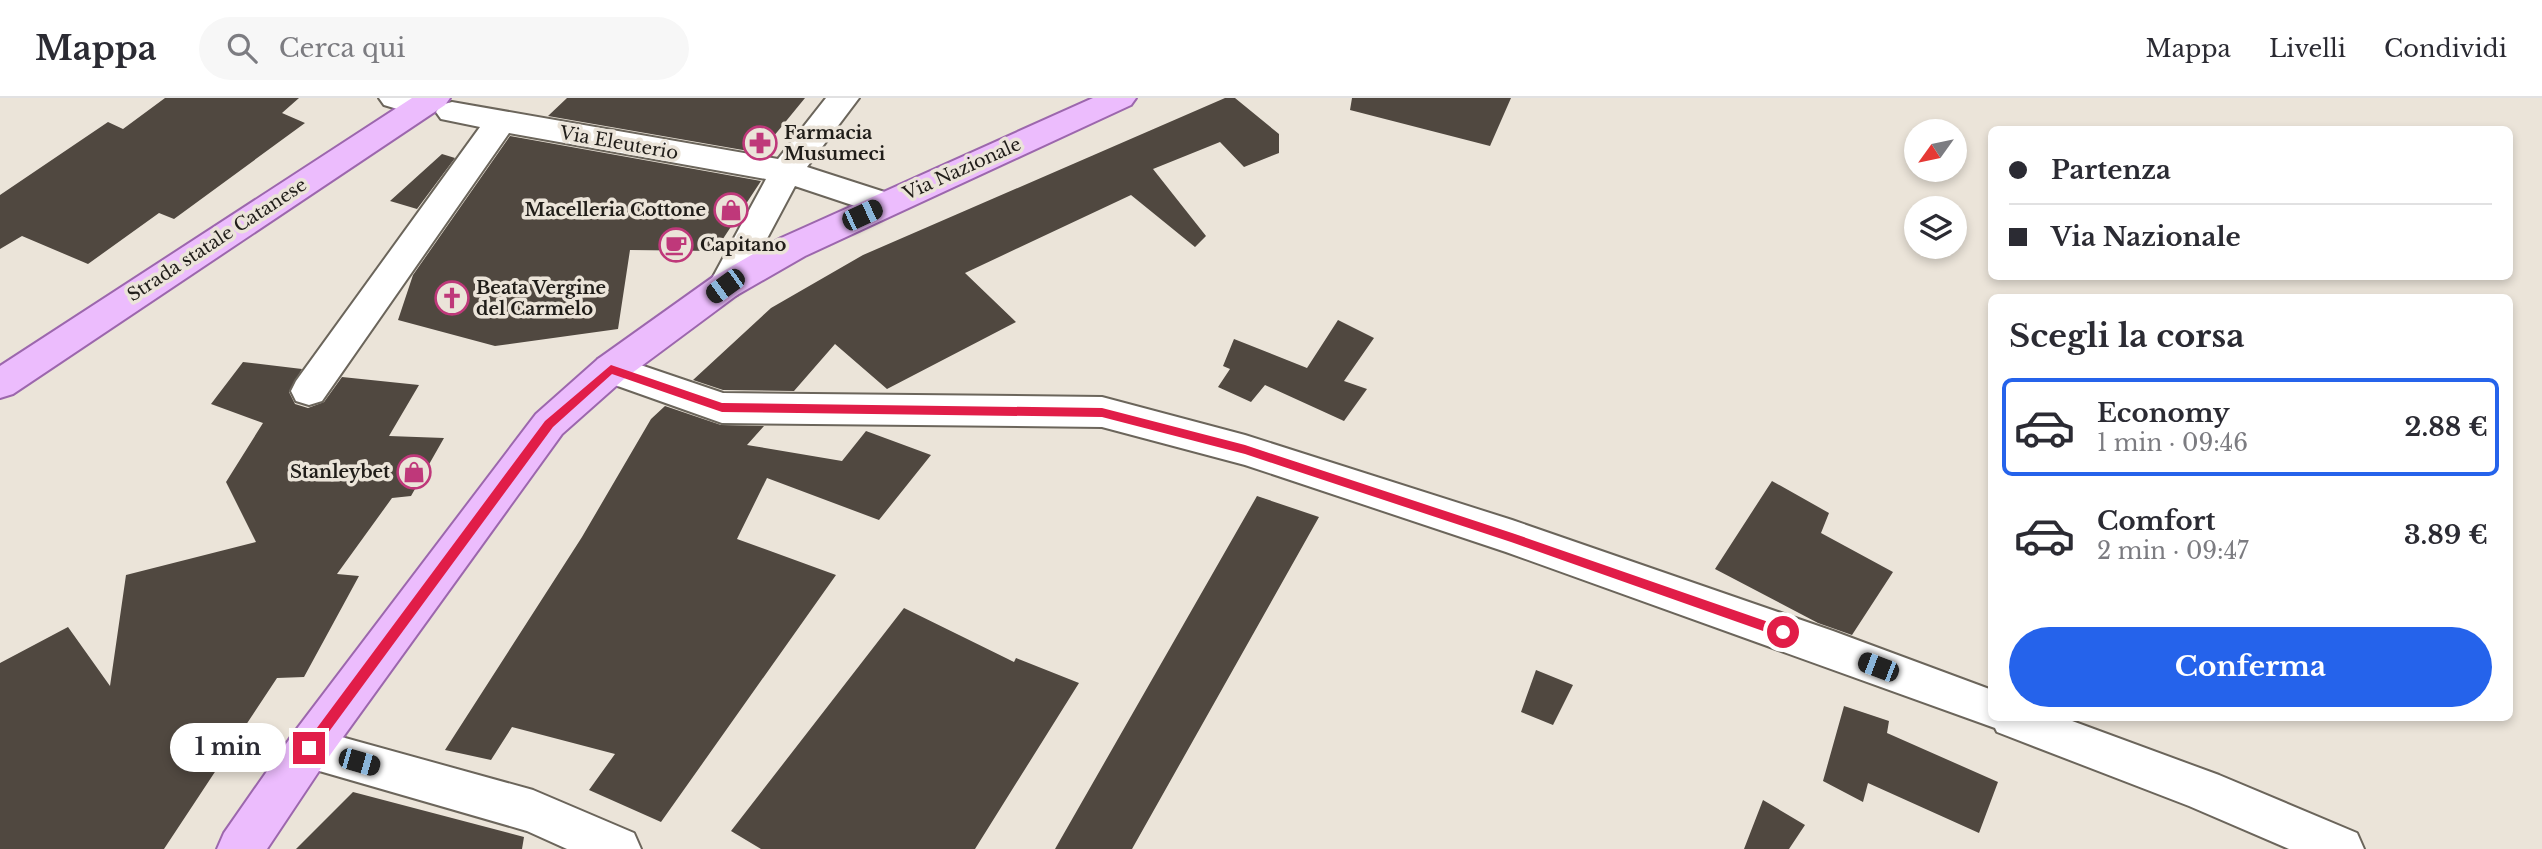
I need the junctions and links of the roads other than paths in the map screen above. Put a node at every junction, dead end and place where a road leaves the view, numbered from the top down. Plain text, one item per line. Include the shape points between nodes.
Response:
1 (843, 98) edge
2 (1120, 98) edge
3 (421, 102) edge
4 (500, 122) junction
5 (786, 172) junction
6 (885, 204) junction
7 (725, 286) junction
8 (611, 369) junction
9 (0, 384) edge
10 (309, 391) dead end
11 (1988, 708) edge
12 (2020, 721) edge
13 (309, 748) junction
14 (240, 849) edge
15 (618, 849) edge
16 (2340, 849) edge

1 - 5 street
2 - 6 main road, Via Nazionale
3 - 4 street, Via Eleuterio
3 - 9 main road, Strada statale Catanese
4 - 5 street, Via Eleuterio
4 - 10 street
5 - 6 street, Via Eleuterio
5 - 7 street
6 - 7 main road, Via Nazionale via 793,247
7 - 8 main road, Via Nazionale
8 - 11 street via 722,408 1102,412 1245,450 1512,537
8 - 13 main road, Via Nazionale via 549,424
12 - 16 street via 2203,790
13 - 14 main road, Via Nazionale
13 - 15 street via 533,811

